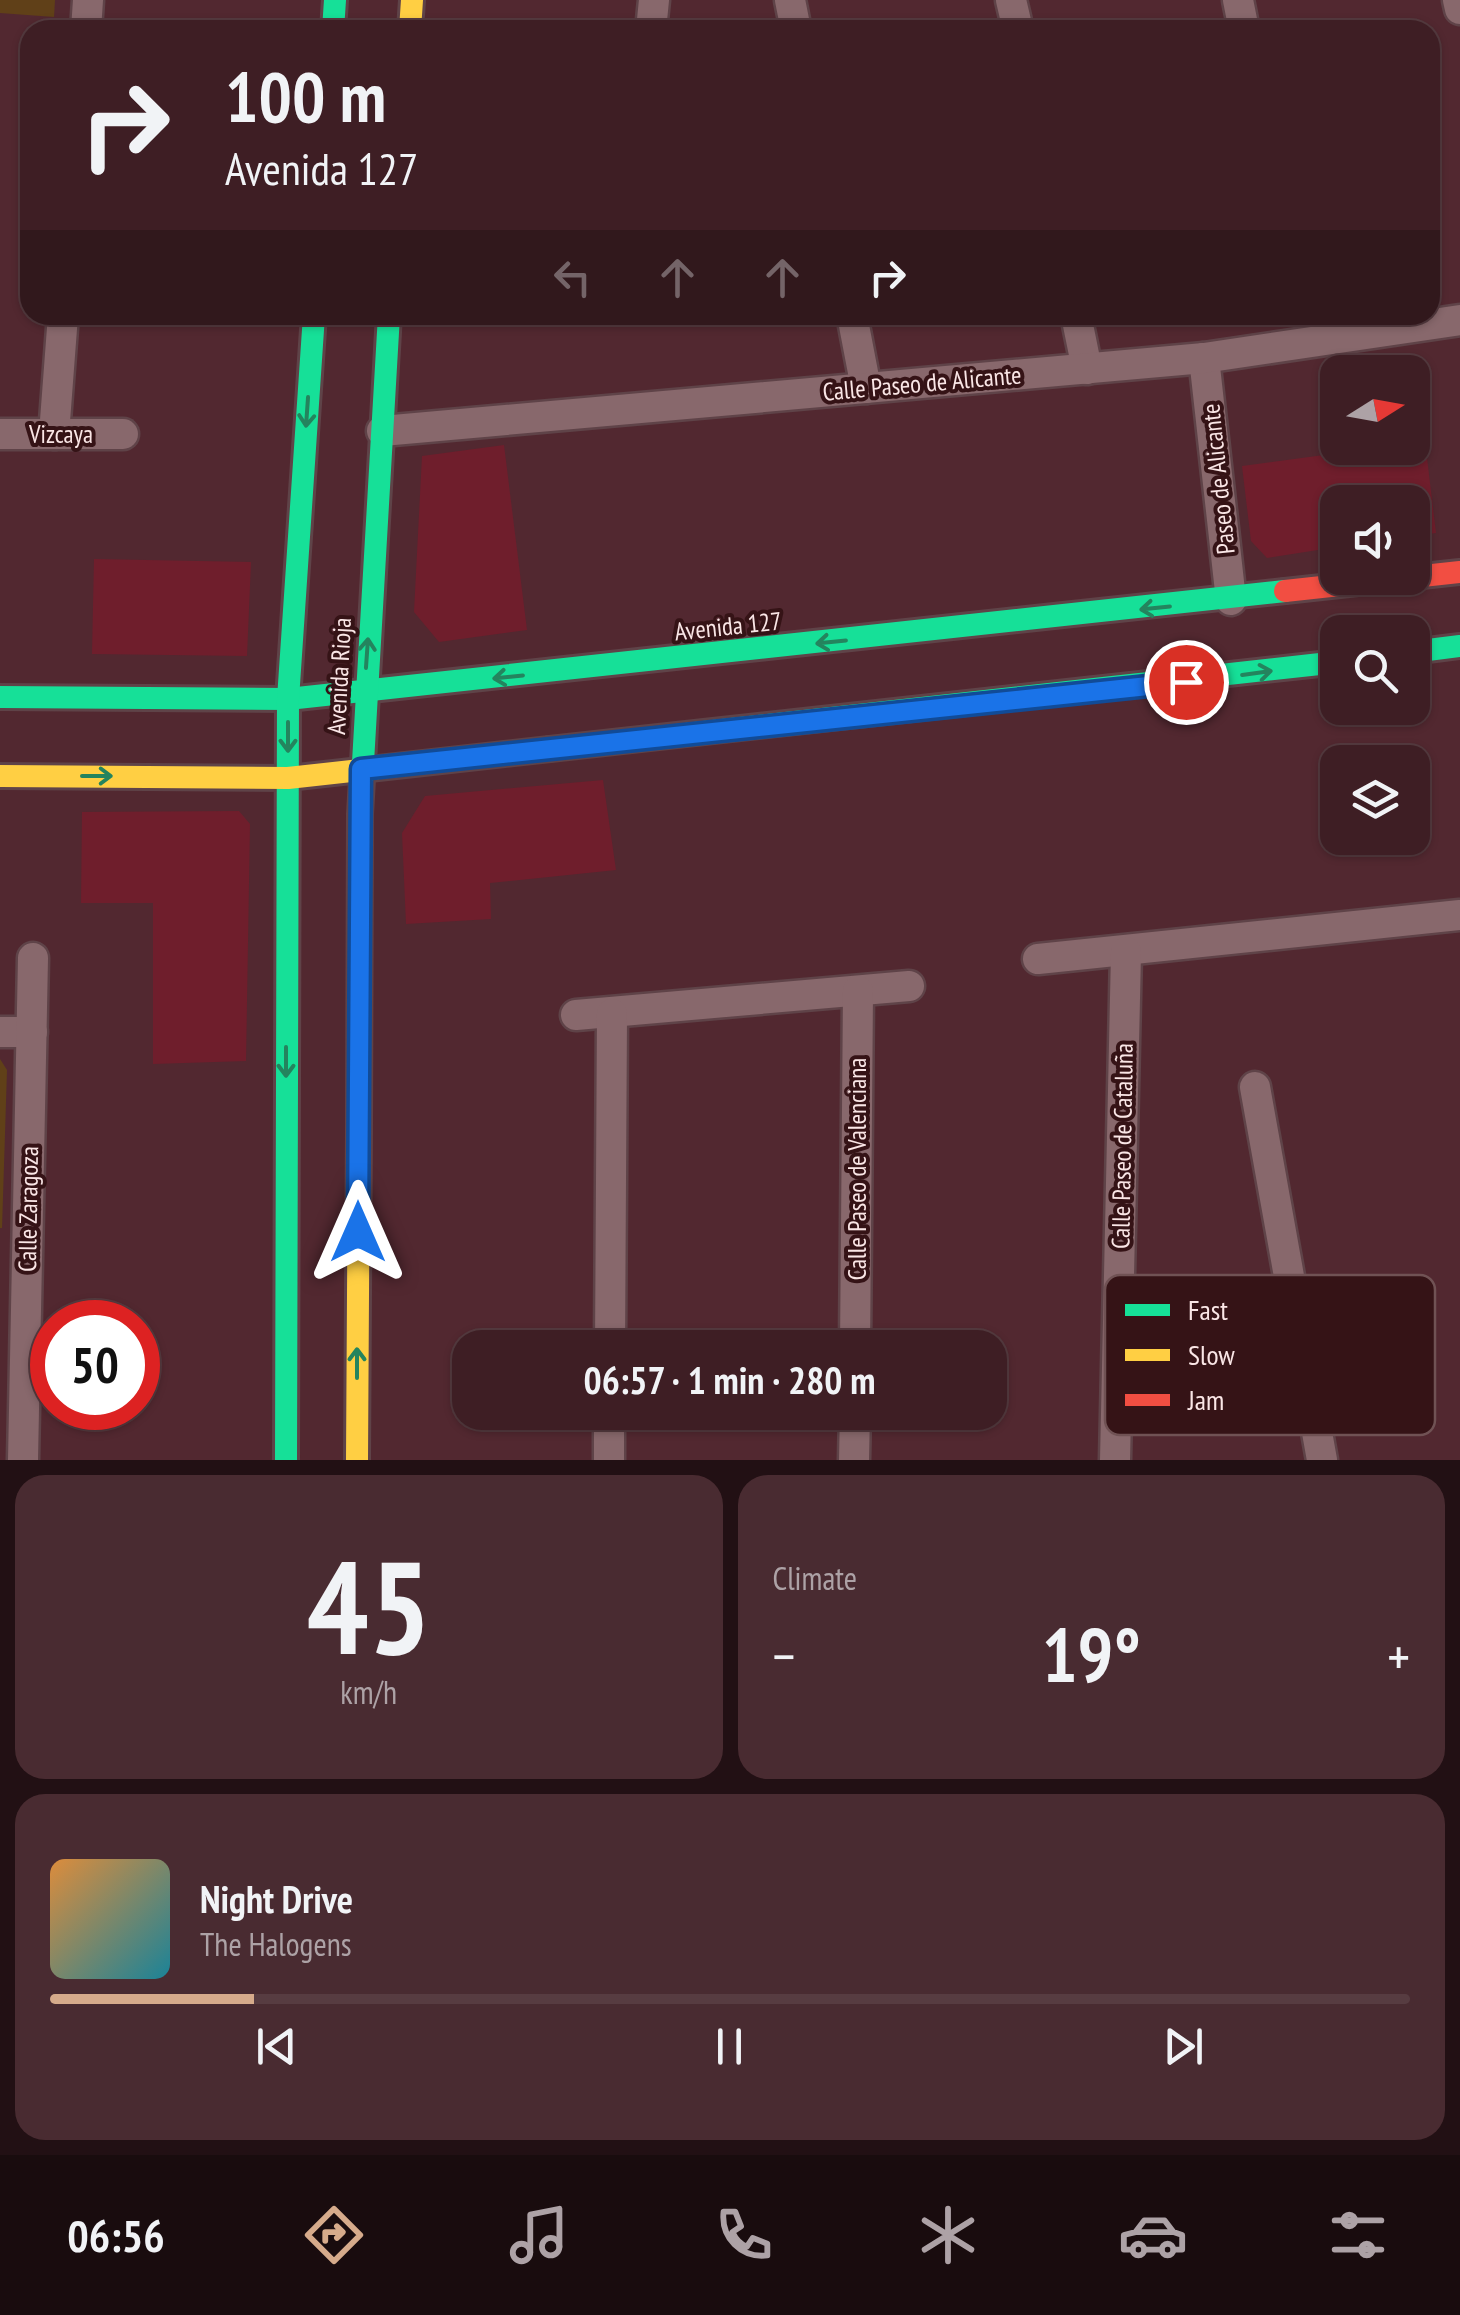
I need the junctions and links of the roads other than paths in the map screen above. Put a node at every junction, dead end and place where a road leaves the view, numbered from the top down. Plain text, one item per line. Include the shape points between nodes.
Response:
1 (1458, 0) edge
2 (1460, 9) edge
3 (63, 325) edge
4 (313, 325) edge
5 (388, 325) edge
6 (854, 325) edge
7 (1078, 325) edge
8 (1380, 325) edge
9 (1299, 330) edge
10 (1204, 358) junction
11 (1087, 369) junction
12 (866, 388) junction
13 (382, 432) junction
14 (0, 434) edge
15 (54, 434) junction
16 (123, 434) dead end
17 (1460, 572) edge
18 (1231, 600) junction
19 (1460, 646) edge
20 (1430, 650) edge
21 (1320, 664) edge
22 (365, 692) junction
23 (0, 697) edge
24 (288, 698) junction
25 (361, 769) junction
26 (0, 776) edge
27 (288, 778) junction
28 (1460, 915) edge
29 (1126, 952) junction
30 (33, 958) dead end
31 (1038, 958) dead end
32 (908, 986) dead end
33 (858, 991) junction
34 (612, 1014) junction
35 (576, 1015) dead end
36 (0, 1032) edge
37 (32, 1032) junction
38 (1255, 1087) dead end
39 (1119, 1275) edge
40 (1289, 1275) edge
41 (610, 1330) edge
42 (855, 1330) edge
43 (609, 1430) edge
44 (854, 1430) edge
45 (1116, 1435) edge
46 (1318, 1435) edge
47 (23, 1460) edge
48 (286, 1460) edge
49 (356, 1460) edge
50 (609, 1460) edge
51 (854, 1460) edge
52 (1115, 1460) edge
53 (1322, 1460) edge

1 - 2 street
3 - 15 street
4 -> 24 main road, Avenida Rioja
5 - 13 main road, Avenida Rioja
6 - 12 street
7 - 11 street
8 - 9 street, Calle Paseo de Alicante
9 - 10 street, Calle Paseo de Alicante
10 - 11 street, Calle Paseo de Alicante
10 - 18 street, Paseo de Alicante
11 - 12 street, Calle Paseo de Alicante
12 - 13 street, Calle Paseo de Alicante
22 -> 13 main road, Avenida Rioja
14 - 15 street, Vizcaya
15 - 16 street, Vizcaya
17 - 18 main road, Avenida 127
18 -> 22 main road, Avenida 127
19 - 20 main road
25 -> 21 main road
22 - 24 main road, Avenida 127
22 - 25 main road, Avenida Rioja
23 - 24 main road, Avenida 127
24 -> 27 main road, Avenida Rioja
25 - 27 main road
49 -> 25 main road, Avenida Rioja
26 -> 27 main road
27 -> 48 main road, Avenida Rioja
28 - 29 street
29 - 31 street
29 - 39 street, Calle Paseo de Cataluña
30 - 37 street, Calle Zaragoza
32 - 33 street
33 - 34 street
33 - 42 street, Calle Paseo de Valenciana
34 - 35 street
34 - 41 street
36 - 37 street
37 - 47 street, Calle Zaragoza
38 - 40 street
43 - 50 street
44 - 51 street
45 - 52 street, Calle Paseo de Cataluña
46 - 53 street

